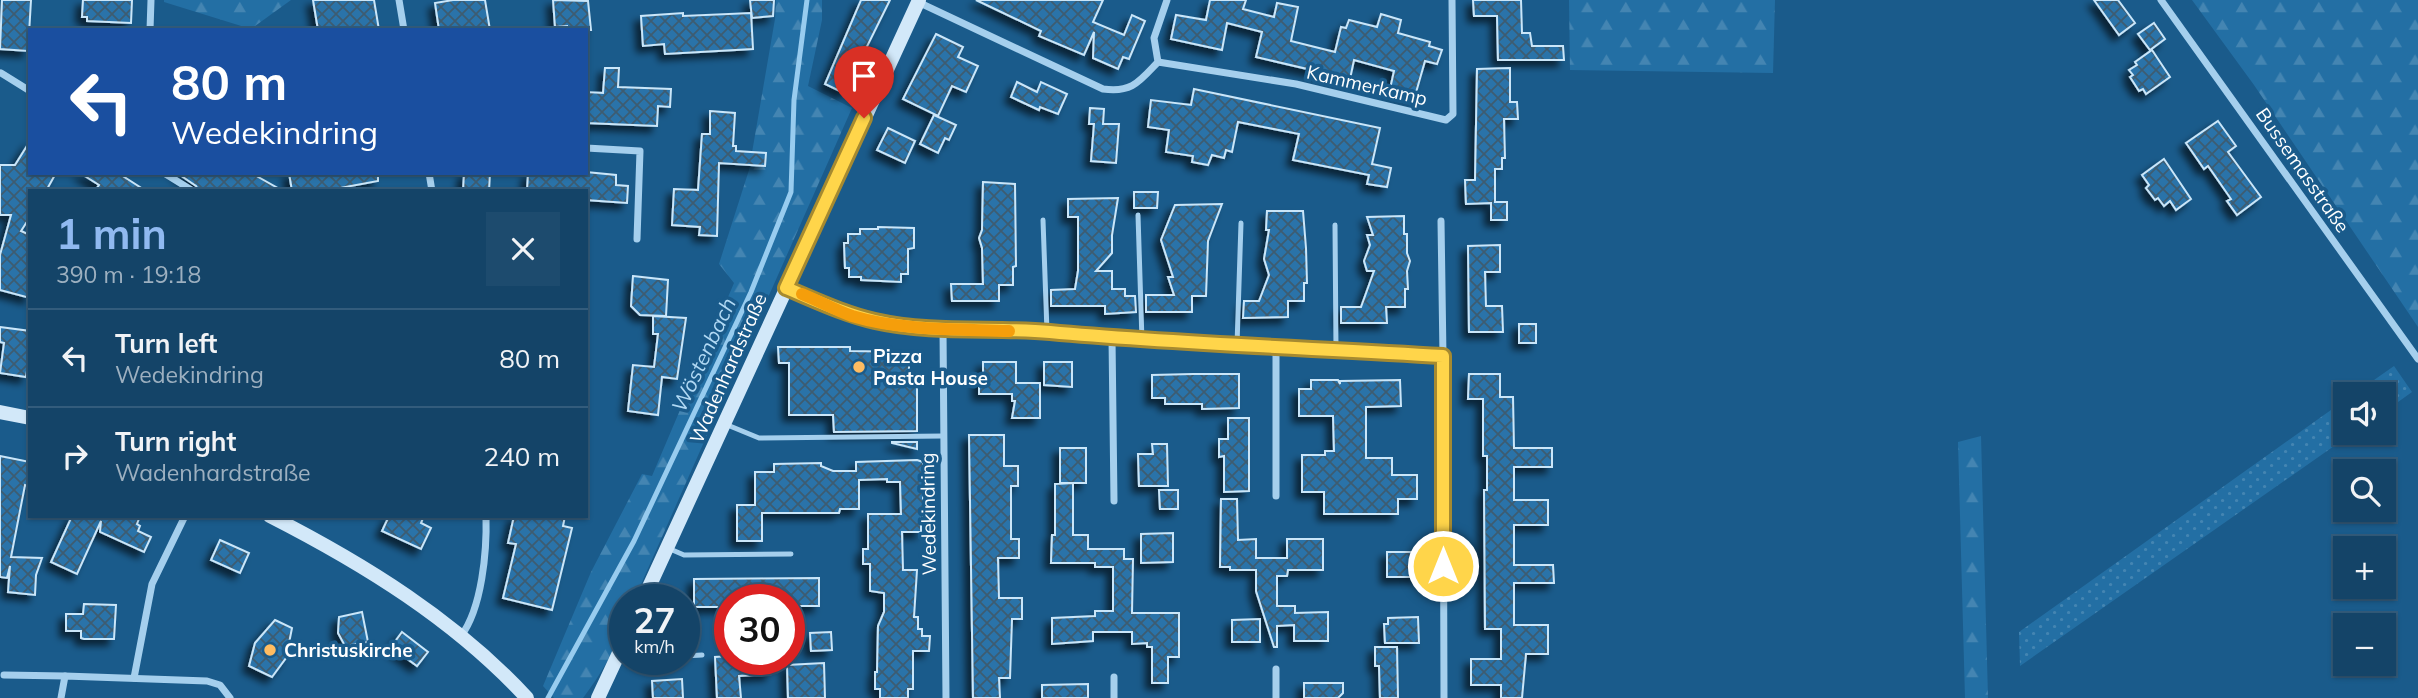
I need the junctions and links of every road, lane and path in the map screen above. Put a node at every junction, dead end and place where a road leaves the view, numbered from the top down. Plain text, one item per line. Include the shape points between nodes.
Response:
1 (152, 0) edge
2 (399, 0) edge
3 (1167, 0) edge
4 (1452, 0) edge
5 (2161, 0) edge
6 (918, 1) edge
7 (150, 28) edge
8 (404, 28) edge
9 (1158, 62) junction
10 (2, 73) edge
11 (28, 90) edge
12 (588, 148) edge
13 (167, 175) edge
14 (190, 189) edge
15 (1138, 215) dead end
16 (1043, 220) dead end
17 (1441, 221) dead end
18 (1241, 223) dead end
19 (1335, 225) dead end
20 (637, 239) dead end
21 (786, 288) junction
22 (943, 329) junction
23 (1047, 332) junction
24 (1112, 338) junction
25 (1142, 341) junction
26 (1237, 345) junction
27 (1276, 348) junction
28 (1336, 349) junction
29 (1443, 356) junction
30 (2418, 359) edge
31 (0, 412) edge
32 (28, 418) edge
33 (724, 424) junction
34 (943, 436) junction
35 (1276, 496) dead end
36 (1114, 500) dead end
37 (184, 518) edge
38 (274, 518) edge
39 (486, 518) edge
40 (667, 548) junction
41 (791, 554) dead end
42 (650, 584) edge
43 (461, 636) junction
44 (1276, 669) dead end
45 (4, 675) dead end
46 (611, 675) edge
47 (65, 676) junction
48 (1114, 677) dead end
49 (134, 678) junction
50 (522, 696) edge
51 (61, 698) edge
52 (230, 698) edge
53 (598, 698) edge
54 (946, 698) edge
55 (1114, 698) edge
56 (1276, 698) edge
57 (1444, 698) edge

1 - 7 street
2 - 8 street
3 - 9 street via 1154,38
4 - 9 street, Kammerkamp via 1453,114 1446,120 1296,85
5 - 30 street, Bussemasstraße
6 - 9 street via 1102,89 1131,88
6 - 21 street, Wadenhardstraße
10 - 11 street
12 - 20 street via 640,151
13 - 14 street
15 - 25 lane
16 - 23 lane
17 - 29 street
18 - 26 lane
19 - 28 lane
21 - 22 street via 854,316
21 - 33 street, Wadenhardstraße
22 - 23 street
22 - 34 street, Wedekindring
23 - 24 street
24 - 25 street
24 - 36 street
25 - 26 street
26 - 27 street
27 - 28 street
27 - 35 street
28 - 29 street
29 - 57 street
31 - 32 street
33 - 34 lane via 759,438
33 - 40 street, Wadenhardstraße
34 - 54 street, Wedekindring
37 - 49 street via 152,584
38 - 43 street via 386,581
39 - 43 street via 477,597 471,623
40 - 41 lane via 684,555
40 - 42 street, Wadenhardstraße
43 - 50 street
44 - 56 street
45 - 47 street
46 - 53 street
47 - 49 street
47 - 51 street
48 - 55 street
49 - 52 street via 207,681 220,685

